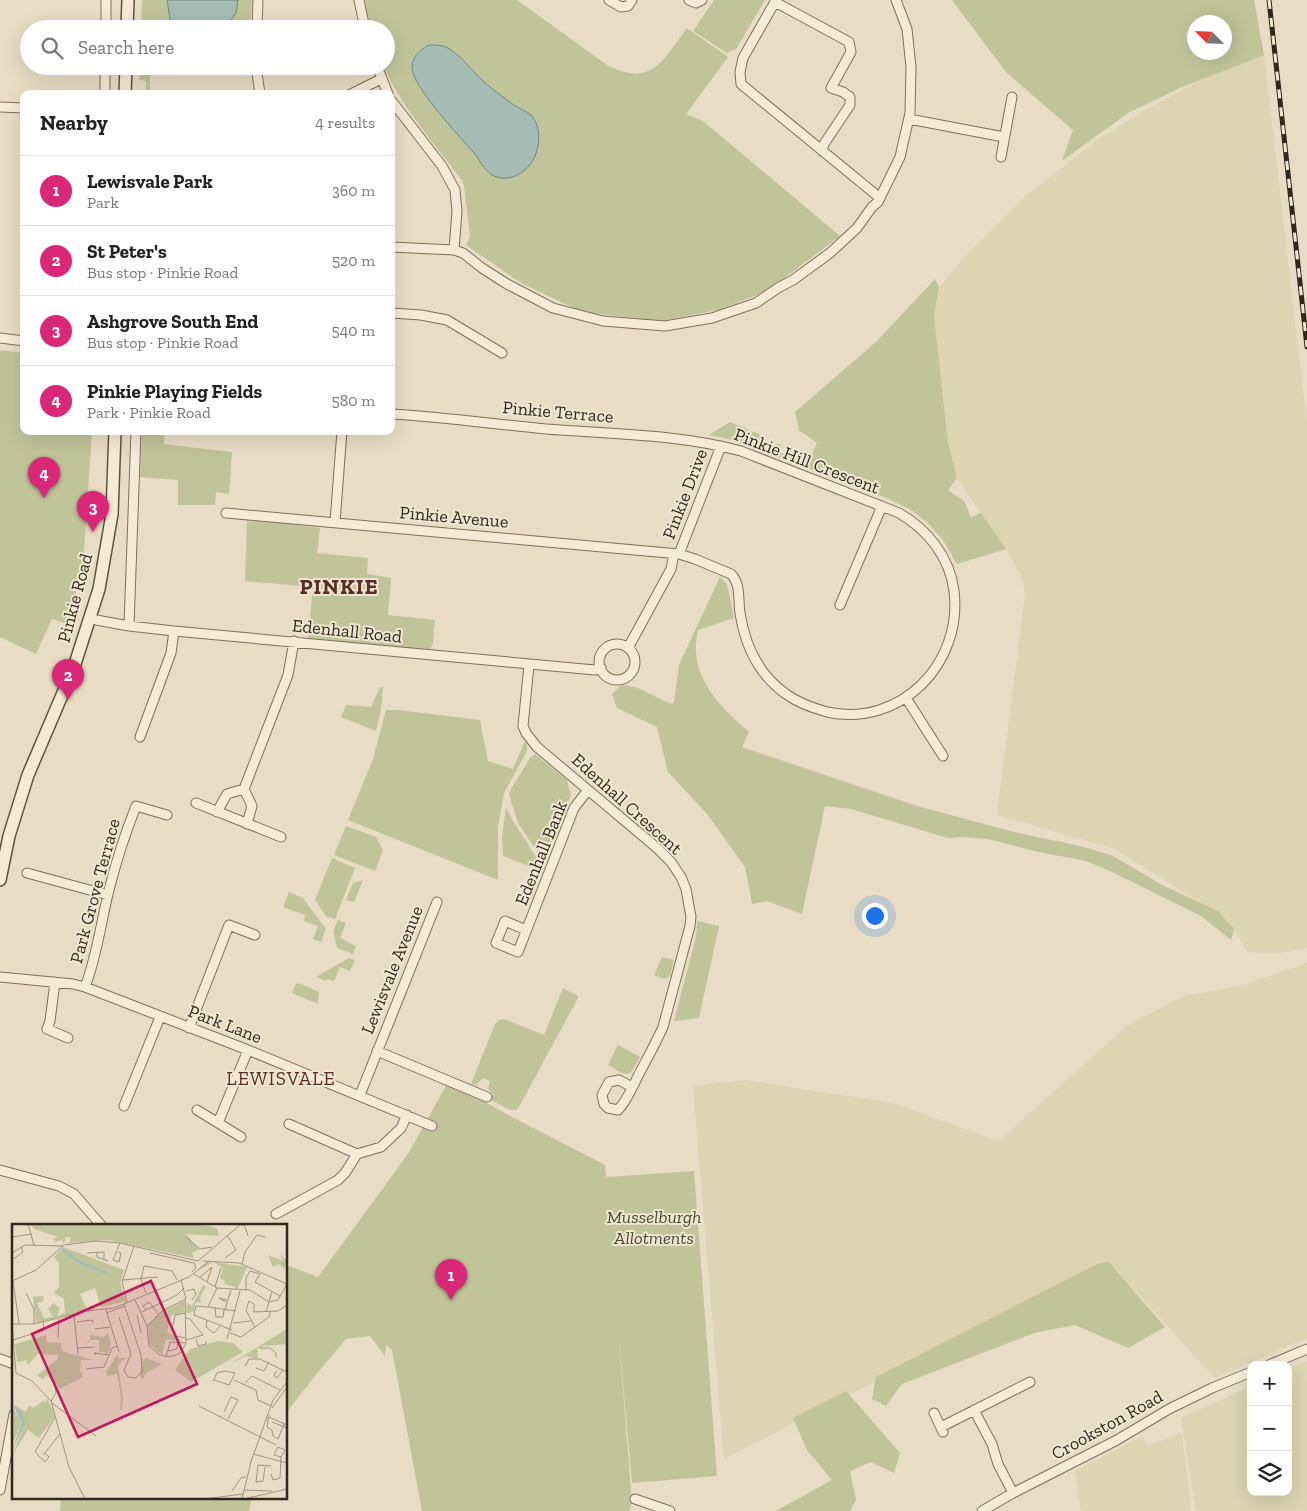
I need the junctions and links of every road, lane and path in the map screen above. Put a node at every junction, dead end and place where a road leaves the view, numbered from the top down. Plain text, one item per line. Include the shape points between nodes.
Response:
1 (106, 0) edge
2 (128, 0) edge
3 (258, 0) edge
4 (360, 0) edge
5 (608, 0) edge
6 (632, 0) edge
7 (689, 0) edge
8 (702, 0) edge
9 (896, 0) edge
10 (776, 1) edge
11 (106, 20) edge
12 (127, 20) edge
13 (257, 20) edge
14 (363, 20) edge
15 (105, 75) edge
16 (126, 75) edge
17 (257, 75) edge
18 (380, 75) edge
19 (381, 79) junction
20 (105, 90) edge
21 (125, 90) edge
22 (259, 90) edge
23 (359, 90) edge
24 (386, 90) edge
25 (1012, 97) dead end
26 (395, 105) edge
27 (0, 106) edge
28 (20, 108) edge
29 (909, 119) junction
30 (1004, 137) junction
31 (822, 151) junction
32 (1001, 156) dead end
33 (880, 198) junction
34 (395, 247) edge
35 (454, 250) junction
36 (395, 314) edge
37 (0, 338) edge
38 (20, 340) edge
39 (502, 353) dead end
40 (395, 414) edge
41 (115, 435) edge
42 (136, 435) edge
43 (342, 435) edge
44 (721, 446) junction
45 (882, 506) junction
46 (226, 513) dead end
47 (335, 522) junction
48 (677, 554) junction
49 (840, 605) dead end
50 (91, 619) junction
51 (129, 626) junction
52 (174, 631) junction
53 (294, 642) junction
54 (628, 648) junction
55 (529, 665) junction
56 (601, 668) junction
57 (906, 698) junction
58 (140, 738) dead end
59 (942, 756) dead end
60 (244, 789) junction
61 (588, 790) junction
62 (196, 803) dead end
63 (217, 812) junction
64 (167, 815) dead end
65 (247, 824) junction
66 (281, 837) dead end
67 (27, 873) dead end
68 (0, 880) edge
69 (108, 895) junction
70 (437, 902) dead end
71 (526, 930) dead end
72 (255, 935) dead end
73 (0, 977) edge
74 (55, 982) junction
75 (85, 987) junction
76 (160, 1017) junction
77 (189, 1028) junction
78 (68, 1038) dead end
79 (248, 1050) junction
80 (377, 1051) junction
81 (632, 1087) dead end
82 (483, 1092) dead end
83 (360, 1095) junction
84 (124, 1106) dead end
85 (197, 1110) dead end
86 (407, 1115) junction
87 (218, 1123) junction
88 (288, 1124) dead end
89 (432, 1126) dead end
90 (241, 1137) dead end
91 (357, 1154) junction
92 (0, 1170) edge
93 (276, 1214) dead end
94 (100, 1224) edge
95 (1307, 1349) edge
96 (0, 1359) edge
97 (1278, 1361) edge
98 (12, 1363) edge
99 (1247, 1374) edge
100 (1030, 1382) dead end
101 (974, 1410) junction
102 (934, 1413) dead end
103 (12, 1425) edge
104 (0, 1490) edge
105 (1013, 1493) junction
106 (635, 1499) dead end
107 (670, 1511) edge
108 (982, 1511) edge

1 - 11 street
2 - 12 main road
3 - 13 street
4 - 14 street
5 - 6 street via 621,7 628,6
7 - 8 street via 696,3
9 - 29 street via 907,29 911,67
10 - 31 street via 743,58 741,84
10 - 31 street via 849,42 851,52 831,88 850,97 850,105
15 - 20 street
16 - 21 main road
17 - 22 street
18 - 19 street
19 - 23 street
19 - 24 street
25 - 30 street
26 - 35 street via 442,166 455,190
27 - 28 street
29 - 30 street
29 - 33 street via 900,157
30 - 32 street
31 - 33 street
33 - 35 street via 857,228 830,253 756,303 712,318 665,326 603,321 554,308 506,284
34 - 35 street
36 - 39 street via 447,320
37 - 38 street
40 - 44 street, Pinkie Terrace via 624,434
41 - 50 main road, Pinkie Road via 112,514
42 - 51 street
43 - 47 street
44 - 45 street, Pinkie Hill Crescent via 742,451
44 - 48 street, Pinkie Drive
45 - 49 street, Pinkie Hill Crescent
45 - 57 street, Pinkie Hill Crescent via 908,518 929,537 948,568 954,590 952,629 946,649 926,681
46 - 47 street, Pinkie Avenue
47 - 48 street, Pinkie Avenue
48 - 54 street, Pinkie Drive
48 - 57 street, Pinkie Hill Crescent via 735,578 744,628 754,658 762,672 786,694 819,710 837,714 883,709
50 - 51 street, Edenhall Road
50 - 68 main road, Pinkie Road via 74,668 28,775 9,836
51 - 52 street, Edenhall Road
52 - 53 street, Edenhall Road
52 - 58 street via 171,653
53 - 55 street, Edenhall Road
53 - 60 street via 288,674
54 - 56 street via 618,644 607,648 601,656
54 - 56 street via 635,662 628,676 612,679
55 - 56 street, Edenhall Road
55 - 61 street, Edenhall Crescent via 523,726 526,733 537,747
57 - 59 street
60 - 63 street via 227,794
60 - 65 street via 252,806
61 - 71 street, Edenhall Bank via 574,808
61 - 81 street, Edenhall Crescent via 670,862 681,877 689,900 690,926 667,1014
62 - 63 street
63 - 65 street
64 - 69 street, Park Grove Terrace via 136,806
65 - 66 street
67 - 69 street
69 - 75 street, Park Grove Terrace
70 - 80 street, Lewisvale Avenue
72 - 77 street via 228,925
73 - 74 street, Park Lane
74 - 75 street, Park Lane
74 - 78 street via 47,1029
75 - 76 street, Park Lane
76 - 77 street, Park Lane
76 - 84 street
77 - 79 street, Park Lane
79 - 83 street, Park Lane
79 - 87 street
80 - 82 street, Lewisvale Avenue
80 - 83 street, Lewisvale Avenue
83 - 86 street, Park Lane
85 - 87 street
86 - 89 street, Park Lane
86 - 91 street via 401,1128 380,1147
87 - 90 street
88 - 91 street
91 - 93 street via 338,1180
92 - 94 street via 59,1186 74,1194
95 - 97 street
96 - 98 street
99 - 105 street, Crookston Road via 1169,1409 1117,1440
100 - 101 street
101 - 102 street via 942,1430
101 - 105 street
103 - 104 street
105 - 108 street, Crookston Road
106 - 107 street

